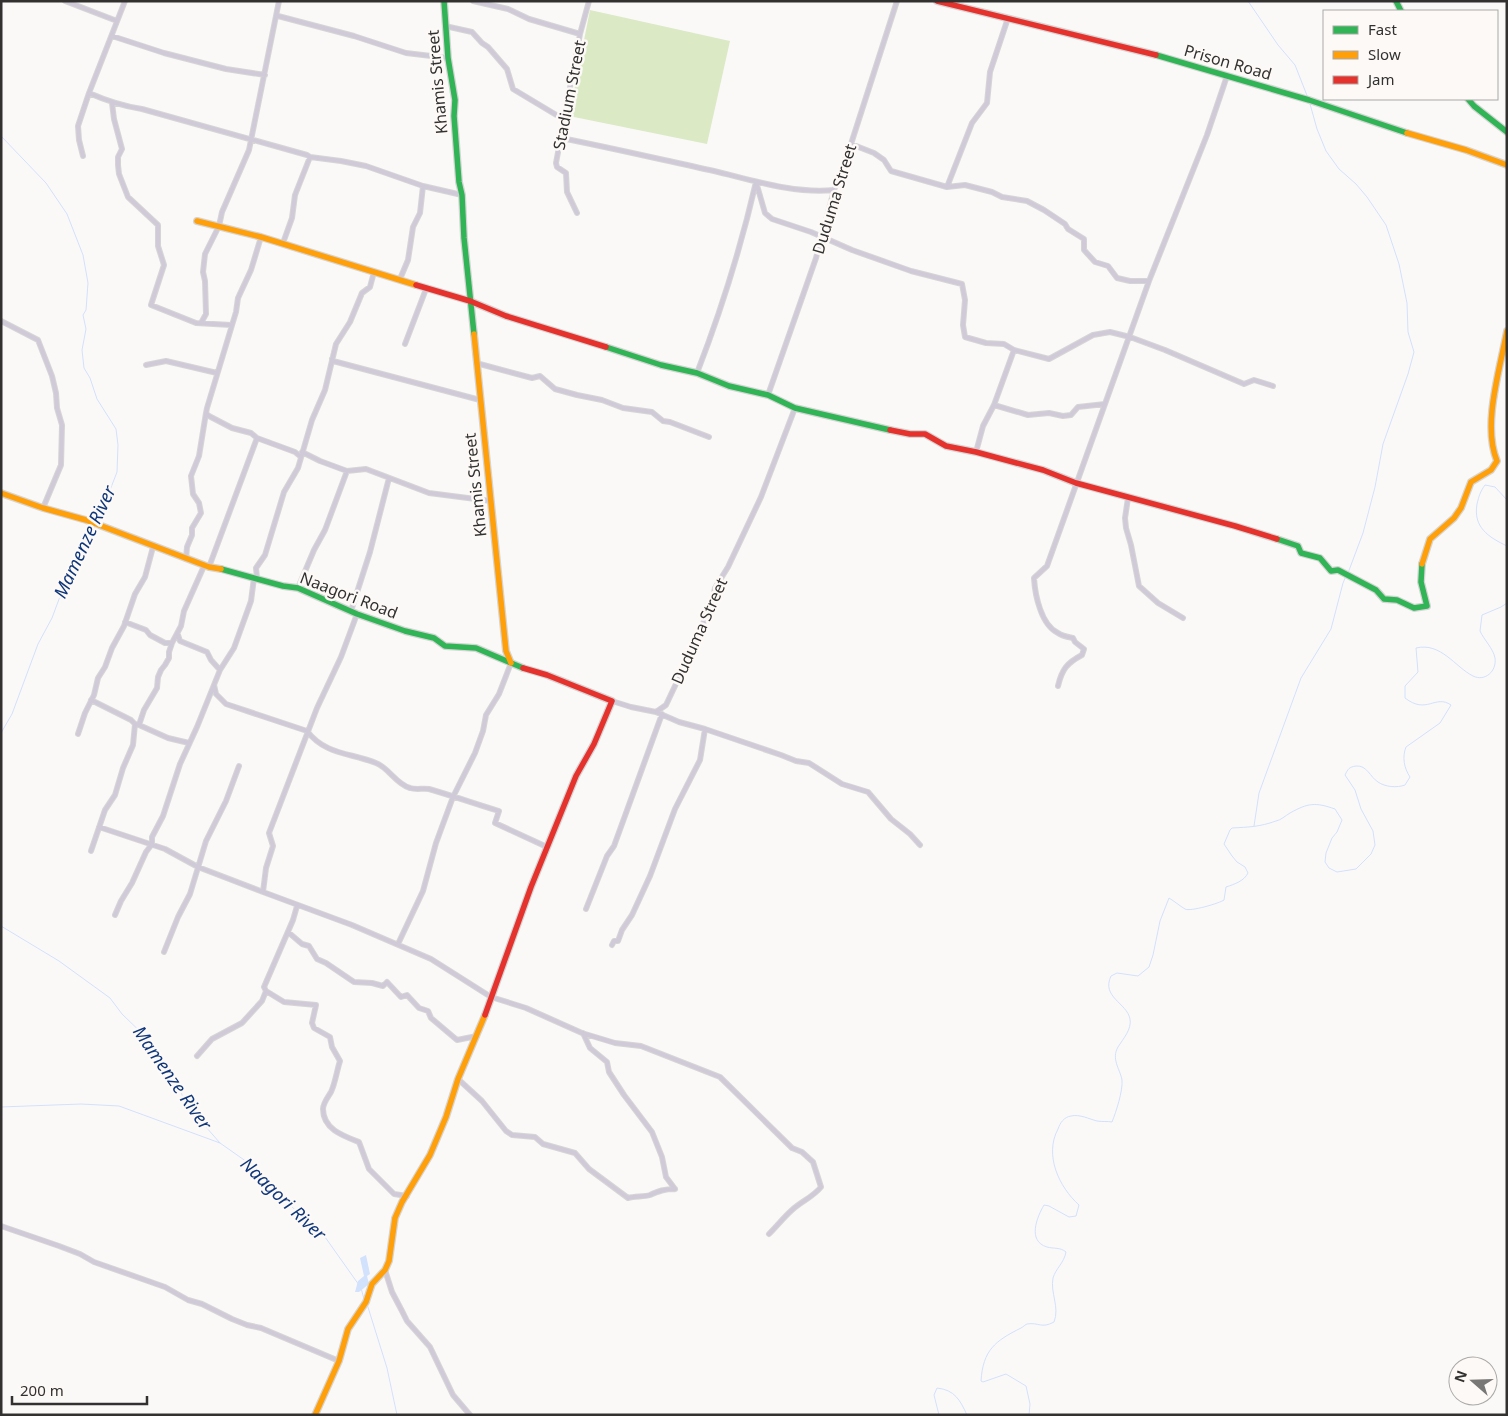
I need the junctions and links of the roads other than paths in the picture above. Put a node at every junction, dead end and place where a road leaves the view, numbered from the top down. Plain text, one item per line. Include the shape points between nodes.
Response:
1 (65, 1) edge
2 (125, 1) edge
3 (279, 1) edge
4 (444, 1) edge
5 (473, 1) edge
6 (588, 1) edge
7 (896, 1) edge
8 (937, 1) edge
9 (278, 16) junction
10 (1008, 18) junction
11 (117, 21) junction
12 (445, 26) junction
13 (580, 34) junction
14 (112, 36) junction
15 (448, 58) junction
16 (265, 74) junction
17 (1227, 76) junction
18 (90, 93) junction
19 (1469, 100) edge
20 (112, 104) junction
21 (564, 119) junction
22 (1507, 132) edge
23 (560, 138) junction
24 (251, 140) junction
25 (851, 144) junction
26 (83, 156) dead end
27 (310, 157) junction
28 (1507, 165) edge
29 (756, 182) junction
30 (423, 186) junction
31 (946, 187) junction
32 (834, 190) junction
33 (462, 195) junction
34 (577, 213) dead end
35 (197, 221) dead end
36 (219, 226) junction
37 (261, 237) junction
38 (822, 237) junction
39 (283, 243) junction
40 (374, 272) junction
41 (400, 279) junction
42 (1149, 281) junction
43 (426, 289) junction
44 (470, 302) junction
45 (1, 321) edge
46 (201, 323) junction
47 (231, 325) junction
48 (1507, 331) edge
49 (1130, 337) junction
50 (405, 344) dead end
51 (1014, 350) junction
52 (332, 359) junction
53 (476, 364) junction
54 (146, 365) dead end
55 (217, 372) junction
56 (696, 373) junction
57 (1273, 386) dead end
58 (768, 395) junction
59 (480, 400) junction
60 (1106, 404) junction
61 (994, 405) junction
62 (795, 408) junction
63 (206, 413) junction
64 (709, 437) dead end
65 (257, 438) junction
66 (302, 452) junction
67 (976, 452) junction
68 (301, 457) junction
69 (347, 471) junction
70 (389, 478) junction
71 (1076, 483) junction
72 (1, 493) edge
73 (1128, 498) junction
74 (491, 501) junction
75 (43, 508) junction
76 (153, 547) junction
77 (186, 559) junction
78 (206, 566) junction
79 (256, 578) junction
80 (298, 588) junction
81 (351, 611) junction
82 (358, 614) junction
83 (1183, 618) dead end
84 (125, 622) junction
85 (178, 635) junction
86 (172, 643) junction
87 (511, 663) junction
88 (220, 670) junction
89 (214, 684) junction
90 (1058, 686) dead end
91 (91, 700) junction
92 (612, 700) junction
93 (666, 705) junction
94 (656, 712) junction
95 (662, 714) junction
96 (668, 717) junction
97 (137, 724) junction
98 (706, 729) junction
99 (308, 731) junction
100 (78, 734) dead end
101 (189, 743) junction
102 (239, 766) dead end
103 (453, 797) junction
104 (99, 827) junction
105 (152, 844) junction
106 (920, 845) dead end
107 (548, 847) junction
108 (91, 851) dead end
109 (198, 867) junction
110 (263, 892) junction
111 (297, 906) junction
112 (586, 909) dead end
113 (115, 915) dead end
114 (288, 932) junction
115 (398, 944) junction
116 (612, 945) dead end
117 (164, 952) dead end
118 (266, 991) junction
119 (491, 997) junction
120 (582, 1033) junction
121 (477, 1036) junction
122 (198, 1056) dead end
123 (458, 1079) junction
124 (407, 1196) junction
125 (1, 1226) edge
126 (769, 1234) dead end
127 (386, 1270) junction
128 (339, 1361) junction
129 (315, 1415) edge
130 (470, 1415) edge

1 - 11 street
2 - 11 street
3 - 9 street
4 - 12 street, Khamis Street
5 - 13 street via 508,9 529,20
6 - 13 street, Stadium Street
7 - 25 street, Duduma Street
8 - 10 street, Prison Road
9 - 15 street via 406,53
9 - 16 street
10 - 17 street, Prison Road
10 - 31 street via 990,72 987,104 972,123
11 - 14 street
12 - 15 street, Khamis Street
12 - 21 street via 472,32 507,69 513,89
13 - 21 street, Stadium Street
14 - 16 street via 226,69
14 - 18 street
15 - 33 street, Khamis Street
16 - 24 street
17 - 28 street, Prison Road
17 - 42 street
18 - 20 street
18 - 26 street via 78,126
19 - 22 street
20 - 24 street via 117,102
20 - 46 street via 122,149 118,157 119,174 128,197 158,225 158,246 164,265 152,305
21 - 23 street, Stadium Street
23 - 29 street
23 - 34 street, Stadium Street via 556,163 566,173 567,192
24 - 27 street
24 - 36 street
25 - 31 street via 874,153 891,171
25 - 32 street, Duduma Street
27 - 30 street via 366,166
27 - 39 street via 295,195 292,218
29 - 32 street via 813,191
29 - 38 street via 765,213 772,219
29 - 56 street via 721,308
30 - 33 street
30 - 41 street via 420,213
31 - 42 street via 965,185 1027,202 1044,210 1084,239 1084,250 1095,262 1108,266 1117,278 1130,282
32 - 38 street, Duduma Street
33 - 44 street, Khamis Street
35 - 36 street
36 - 37 street
36 - 46 street via 205,254 206,314
37 - 39 street
37 - 47 street
38 - 51 street via 924,276 962,284 966,300 965,337 1004,344
38 - 58 street, Duduma Street
39 - 40 street
40 - 41 street
40 - 52 street via 370,287 357,302
41 - 43 street
42 - 49 street
43 - 44 street
43 - 50 street
44 - 53 street, Khamis Street
44 - 56 street via 661,365
45 - 75 street via 38,340 56,393 62,425 61,465
46 - 47 street
47 - 55 street
48 - 73 street via 1492,412 1497,461 1491,470 1472,482 1454,518 1430,539 1421,567 1427,606 1414,608 1397,600 1384,599 1376,590 1338,570 1332,571 1320,558 1301,553 1298,546
49 - 51 street via 1110,332 1093,335 1049,359
49 - 57 street via 1244,384 1254,380
49 - 60 street
51 - 61 street
52 - 59 street
52 - 66 street
53 - 59 street, Khamis Street
53 - 64 street via 532,378 540,376 555,389 623,408 652,412 662,421
54 - 55 street via 166,361
55 - 63 street
56 - 58 street
58 - 62 street
59 - 74 street, Khamis Street
60 - 61 street via 1078,407 1071,415 1063,416 1049,413 1028,415
60 - 71 street
61 - 67 street via 983,426
62 - 67 street via 884,429 925,434 946,446
62 - 93 street, Duduma Street via 761,497 715,588 708,612
63 - 65 street
63 - 77 street via 199,456 191,476 193,494 201,513 192,528
65 - 68 street
65 - 78 street
66 - 68 street
66 - 69 street
67 - 71 street via 1043,470
68 - 79 street via 284,492 265,555 256,568
69 - 70 street via 366,470
69 - 80 street
70 - 74 street via 429,493
70 - 81 street
71 - 73 street
71 - 90 street via 1047,566 1034,578 1035,595 1048,625 1073,638 1084,649 1082,655 1061,673
72 - 75 street, Naagori Road
73 - 83 street via 1126,528 1139,586
74 - 87 street, Khamis Street via 506,651
75 - 76 street, Naagori Road via 86,520
76 - 77 street, Naagori Road
76 - 84 street via 145,577
77 - 78 street, Naagori Road
78 - 79 street, Naagori Road
78 - 85 street via 188,602
79 - 80 street, Naagori Road
79 - 88 street via 234,648
80 - 81 street, Naagori Road
81 - 82 street, Naagori Road
82 - 87 street, Naagori Road via 408,634 432,636 445,646 476,648
82 - 99 street
84 - 86 street
84 - 91 street
85 - 86 street
85 - 88 street via 180,642 207,652
86 - 97 street via 169,658 158,677 157,688
87 - 92 street, Naagori Road
87 - 103 street via 499,694 486,715 475,753
88 - 89 street
89 - 99 street via 216,694 226,704
89 - 101 street
91 - 97 street
91 - 100 street
92 - 94 street, Naagori Road
92 - 107 street via 594,744 576,776
93 - 94 street, Duduma Street
93 - 96 street
94 - 95 street, Naagori Road
95 - 96 street, Naagori Road
95 - 112 street via 614,846
96 - 98 street, Naagori Road
97 - 101 street via 168,738
97 - 104 street via 115,795
98 - 106 street, Naagori Road via 796,762 809,763 842,784 868,792
98 - 116 street via 700,760 675,809 650,876 618,941
99 - 103 street via 315,741 341,753 378,763 411,789 426,788
99 - 110 street via 269,833 273,846
101 - 105 street
102 - 109 street
103 - 107 street via 499,811 495,823
103 - 115 street via 423,891
104 - 105 street
104 - 108 street
105 - 109 street
105 - 113 street
107 - 119 street
109 - 110 street
109 - 117 street via 190,894
110 - 111 street
111 - 114 street
111 - 115 street
114 - 118 street via 264,987
114 - 121 street via 309,946 317,959 354,982 383,986 387,982 401,997 407,995 419,1008 428,1011 430,1018 457,1040
115 - 119 street via 431,959
118 - 122 street via 262,1001 242,1023 212,1038
118 - 124 street via 284,1002 316,1005 314,1028 330,1037 340,1061 323,1109 327,1124 358,1142 369,1169 394,1194
119 - 120 street via 526,1008
119 - 121 street
120 - 123 street via 590,1048 606,1062 624,1095 652,1132 666,1177 675,1189 628,1198 588,1169 575,1153 543,1144 535,1137 512,1135
120 - 126 street via 615,1043 641,1046 720,1077 792,1148 813,1162 821,1187
121 - 123 street
123 - 124 street via 430,1155
124 - 127 street via 395,1218
125 - 128 street via 165,1287 188,1300
127 - 128 street via 372,1284 366,1302 348,1329
127 - 130 street via 392,1292 407,1321 430,1347 453,1395
128 - 129 street

